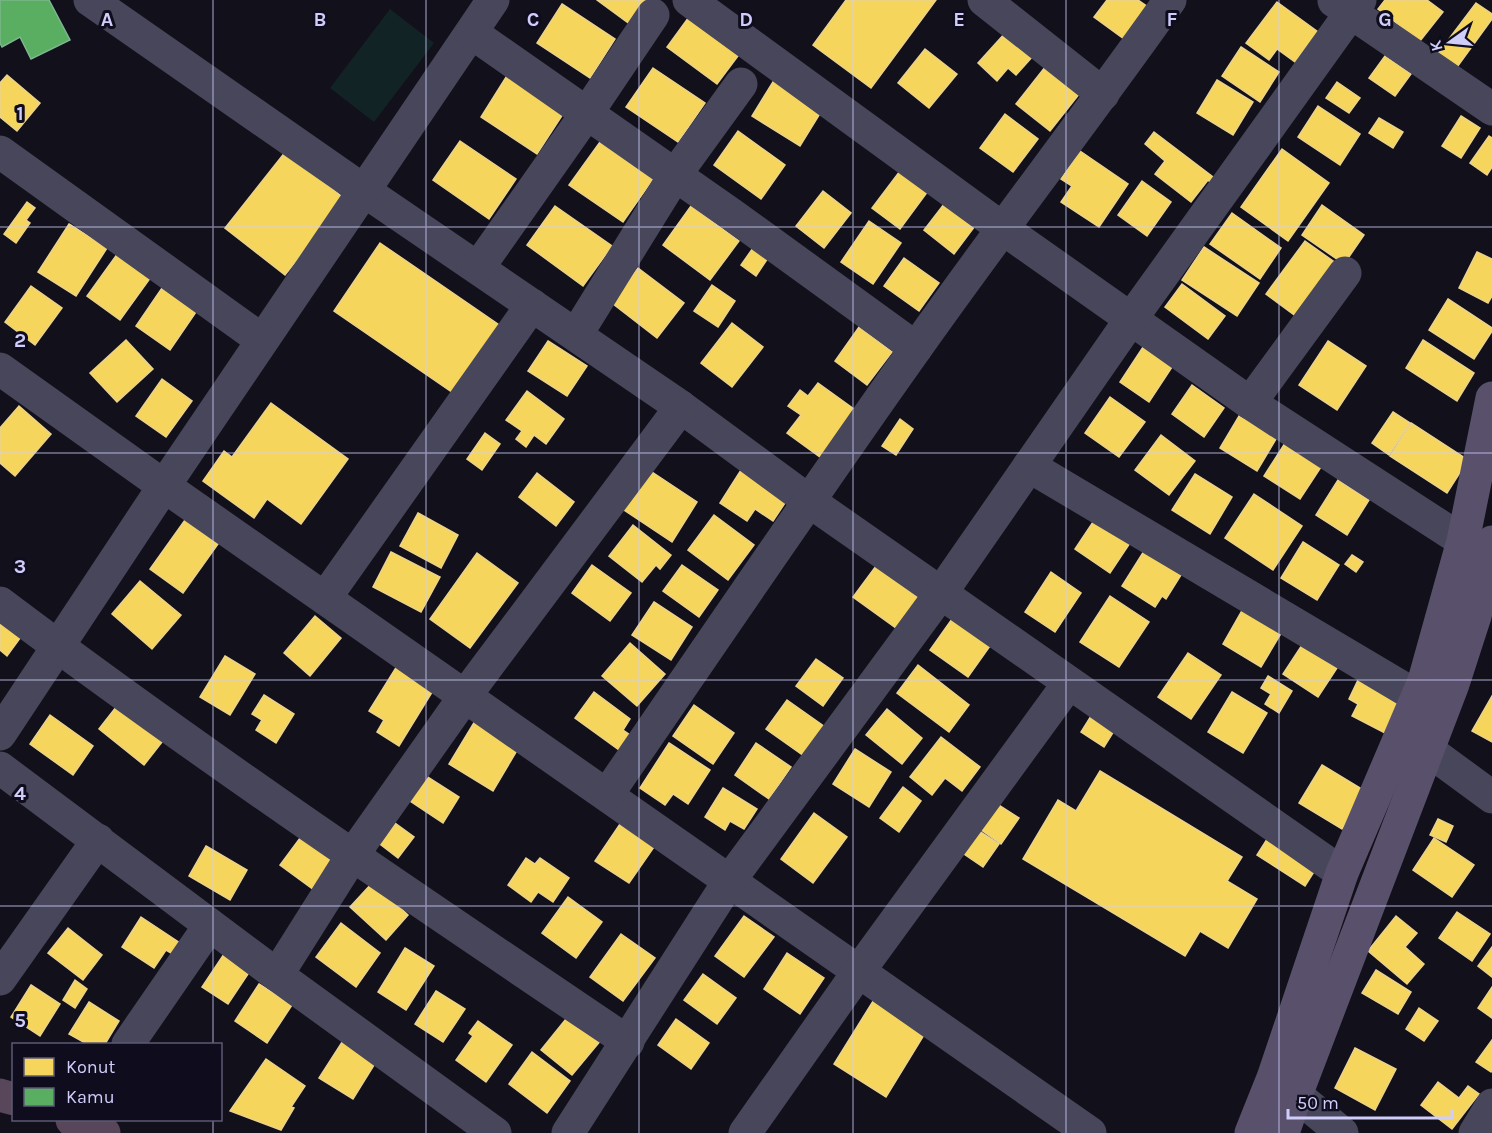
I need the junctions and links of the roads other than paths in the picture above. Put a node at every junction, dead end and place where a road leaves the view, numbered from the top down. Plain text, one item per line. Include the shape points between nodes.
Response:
1 (493, 0) edge
2 (689, 0) edge
3 (984, 0) edge
4 (1170, 0) edge
5 (97, 2) edge
6 (1348, 4) edge
7 (653, 15) dead end
8 (472, 33) junction
9 (741, 84) dead end
10 (1103, 94) junction
11 (1492, 109) edge
12 (587, 113) junction
13 (0, 152) edge
14 (675, 175) junction
15 (363, 190) junction
16 (1002, 228) junction
17 (478, 268) junction
18 (1345, 273) dead end
19 (532, 306) junction
20 (1131, 319) junction
21 (576, 335) junction
22 (262, 340) junction
23 (916, 348) junction
24 (0, 369) edge
25 (1492, 398) edge
26 (1250, 403) junction
27 (681, 407) junction
28 (1029, 466) junction
29 (164, 486) junction
30 (809, 501) junction
31 (1477, 541) edge
32 (1487, 586) edge
33 (942, 594) junction
34 (325, 598) junction
35 (0, 603) edge
36 (59, 648) junction
37 (1069, 682) junction
38 (465, 696) junction
39 (1418, 697) junction
40 (0, 734) edge
41 (1428, 750) junction
42 (0, 768) edge
43 (607, 795) junction
44 (1492, 797) edge
45 (98, 840) junction
46 (352, 856) junction
47 (1342, 873) junction
48 (730, 880) junction
49 (210, 924) junction
50 (859, 970) junction
51 (277, 975) junction
52 (0, 979) edge
53 (628, 1042) junction
54 (129, 1043) edge
55 (1296, 1095) junction
56 (1492, 1105) edge
57 (495, 1133) edge
58 (568, 1133) edge
59 (745, 1133) edge
60 (1090, 1133) edge
61 (1251, 1133) edge
62 (1283, 1133) edge
63 (1342, 1133) edge
64 (1475, 1133) edge

1 - 8 street
2 - 16 street
3 - 10 street
4 - 10 street
5 - 15 street
6 - 11 street
6 - 20 street
7 - 12 street
8 - 12 street
8 - 15 street
9 - 14 street
10 - 16 street
12 - 14 street
12 - 17 street
13 - 22 street
14 - 21 street
14 - 23 street
15 - 17 street
15 - 22 street
16 - 20 street
16 - 23 street
17 - 19 street
18 - 26 street
19 - 21 street
19 - 34 street
20 - 26 street
20 - 28 street
21 - 27 street
22 - 29 street
23 - 30 street
24 - 29 street
25 - 31 main road
26 - 31 street
27 - 30 street
27 - 38 street
28 - 33 street
28 - 39 street
29 - 34 street
29 - 36 street
30 - 33 street
30 - 43 street
31 - 32 main road
31 - 39 main road
32 - 41 main road
33 - 37 street
33 - 48 street
34 - 38 street
35 - 36 street
36 - 40 street
36 - 46 street
37 - 47 street
37 - 50 street
38 - 43 street
38 - 46 street
39 - 47 main road
41 - 44 street
41 - 55 main road
42 - 45 street
43 - 48 street
45 - 49 street
45 - 52 street
46 - 51 street
46 - 53 street
47 - 61 main road
48 - 50 street
48 - 53 street
49 - 51 street
49 - 54 street
50 - 59 street
50 - 60 street
51 - 57 street
53 - 58 street
55 - 62 main road
55 - 63 street
56 - 64 street

